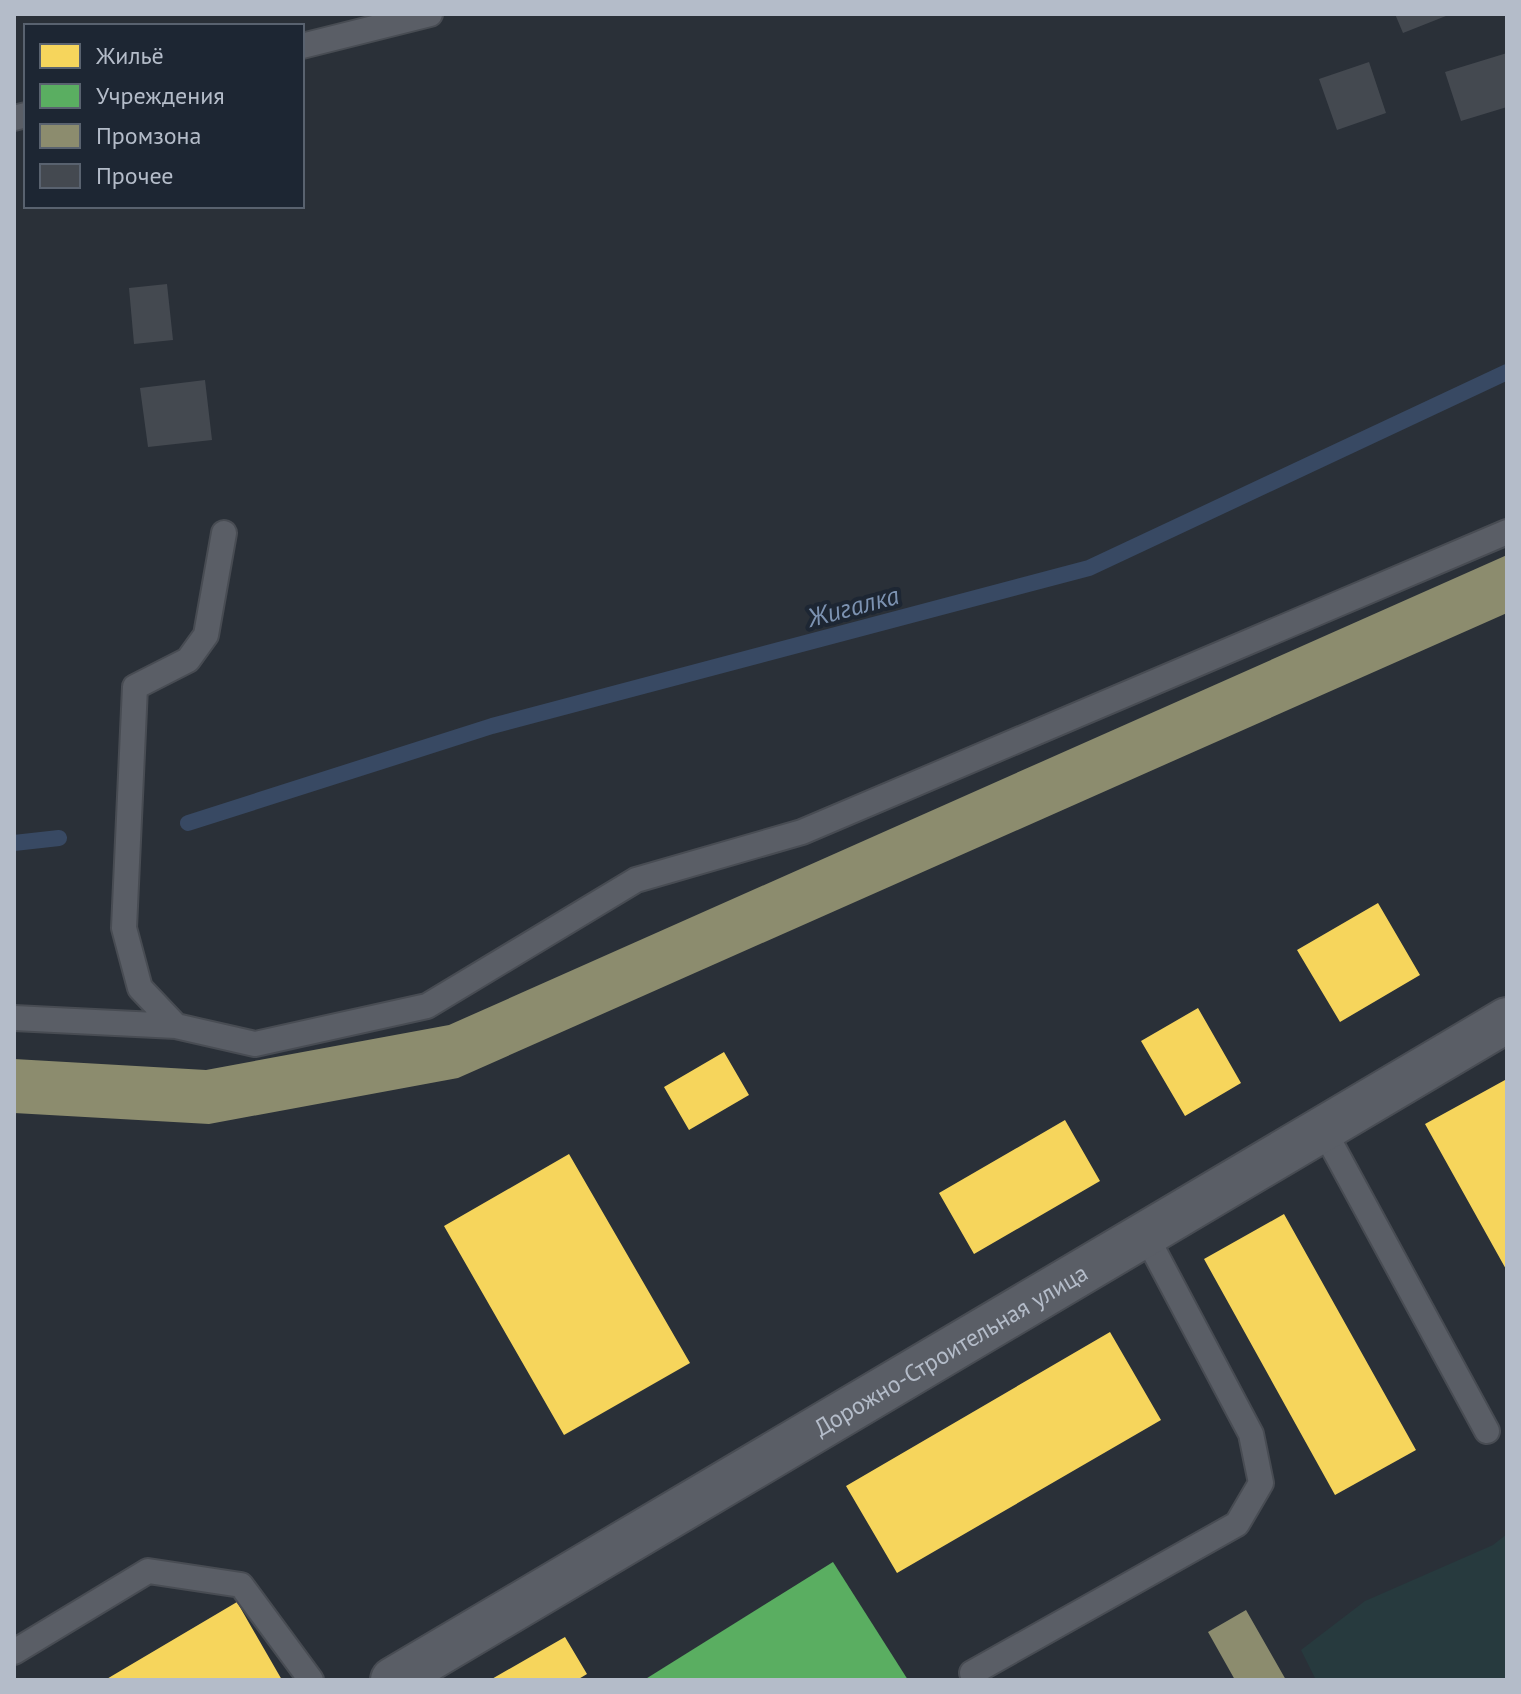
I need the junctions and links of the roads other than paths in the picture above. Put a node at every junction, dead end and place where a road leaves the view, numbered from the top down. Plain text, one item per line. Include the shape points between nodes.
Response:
1 (430, 14) edge
2 (304, 46) edge
3 (1507, 532) edge
4 (224, 533) dead end
5 (14, 1018) edge
6 (1507, 1020) edge
7 (176, 1026) junction
8 (1323, 1129) junction
9 (1145, 1234) junction
10 (1487, 1431) dead end
11 (14, 1652) edge
12 (972, 1673) dead end
13 (311, 1680) edge
14 (393, 1680) edge

1 - 2 lane
3 - 7 lane via 802,832 636,880 427,1006 255,1044
4 - 7 lane via 206,635 188,660 135,687 124,928 140,988
5 - 7 lane
6 - 8 street, Дорожно-Строительная улица
8 - 9 street, Дорожно-Строительная улица
8 - 10 lane
9 - 12 lane via 1251,1434 1261,1483 1237,1524
9 - 14 street, Дорожно-Строительная улица
11 - 13 lane via 148,1571 241,1585

